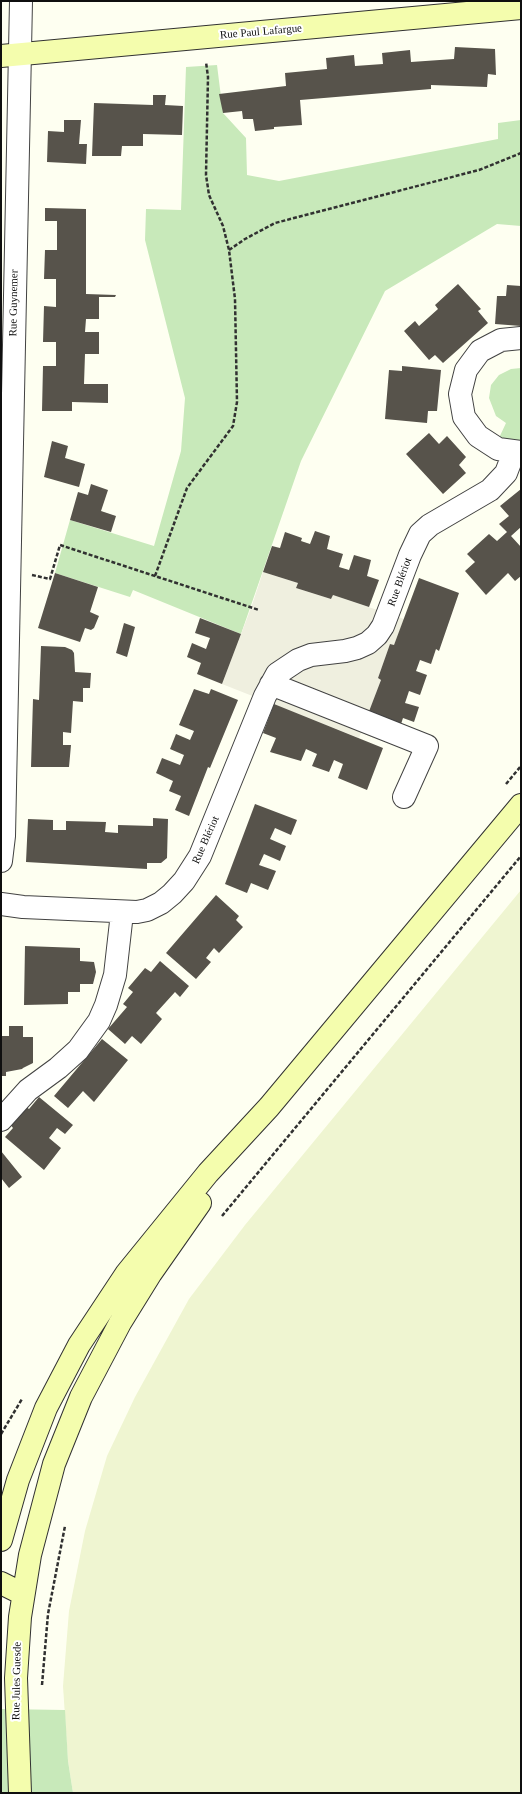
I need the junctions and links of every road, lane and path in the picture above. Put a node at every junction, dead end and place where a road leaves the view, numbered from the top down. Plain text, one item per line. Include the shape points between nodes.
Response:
1 (21, 1) edge
2 (521, 8) edge
3 (203, 38) junction
4 (11, 55) edge
5 (521, 153) edge
6 (229, 250) junction
7 (521, 338) edge
8 (518, 452) edge
9 (6, 557) edge
10 (155, 576) junction
11 (259, 610) dead end
12 (270, 684) junction
13 (404, 797) dead end
14 (521, 805) edge
15 (521, 856) edge
16 (1, 860) edge
17 (1, 904) edge
18 (122, 913) junction
19 (269, 1108) junction
20 (1, 1120) edge
21 (217, 1222) dead end
22 (41, 1419) junction
23 (1, 1482) edge
24 (65, 1523) dead end
25 (1, 1540) edge
26 (1, 1583) edge
27 (23, 1594) junction
28 (1, 1601) edge
29 (42, 1689) dead end
30 (20, 1793) edge

1 - 4 street, Rue Guynemer
2 - 3 main road, Rue Paul Lafargue
3 - 4 main road, Rue Paul Lafargue
3 - 6 path via 208,77 206,175 209,195 223,226
4 - 9 street, Rue Guynemer
5 - 6 path via 479,170 275,223
6 - 10 path via 235,299 237,402 233,426 187,488
7 - 8 street, Rue Blériot via 501,340 480,352 466,370 460,394 464,417 478,436 498,449
8 - 12 street, Rue Blériot via 506,473 490,490 430,525 420,534 386,620 377,635 357,648 311,655 298,660 277,674
9 - 10 path via 50,579 60,545
9 - 16 street, Rue Guynemer via 4,828
10 - 11 path
12 - 13 street via 427,746
12 - 18 street, Rue Blériot via 207,842 193,869 160,903 147,910
14 - 19 main road
15 - 21 path
17 - 18 street, Rue Blériot
18 - 20 street via 115,975 99,1021 78,1050 28,1090
19 - 22 main road via 208,1173 140,1254 79,1345
19 - 27 main road, Rue Jules Guesde via 151,1273 116,1329 81,1397 70,1420 50,1479 30,1555
22 - 23 main road
22 - 25 main road via 15,1487
24 - 29 path via 48,1614
26 - 27 main road
27 - 28 main road
27 - 30 main road, Rue Jules Guesde via 16,1678

